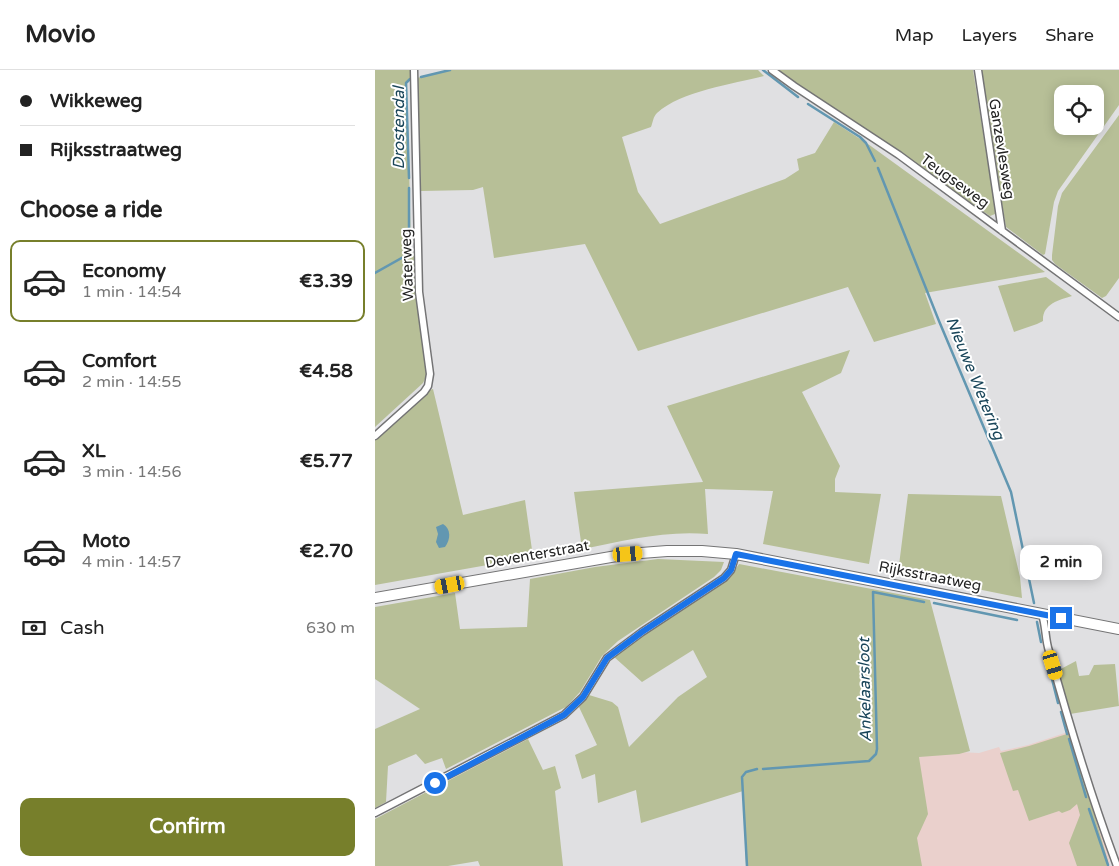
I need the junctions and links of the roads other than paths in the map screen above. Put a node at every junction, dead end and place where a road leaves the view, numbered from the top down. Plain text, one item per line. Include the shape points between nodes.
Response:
1 (414, 70) edge
2 (773, 70) edge
3 (978, 70) edge
4 (1002, 231) junction
5 (1119, 317) edge
6 (375, 436) edge
7 (736, 554) junction
8 (375, 598) edge
9 (1042, 614) junction
10 (1119, 629) edge
11 (375, 813) edge
12 (1117, 866) edge

1 - 6 street, Waterweg via 419,292 430,374 424,392
2 - 4 street, Teugseweg via 899,155
3 - 4 street, Ganzevlesweg
4 - 5 street, Teugseweg
7 - 8 main road, Deventerstraat via 675,551 628,554
7 - 9 main road, Rijksstraatweg
7 - 11 street via 731,570 724,578 607,658 583,697 564,715
9 - 10 main road, Rijksstraatweg
9 - 12 street via 1048,648 1090,790

